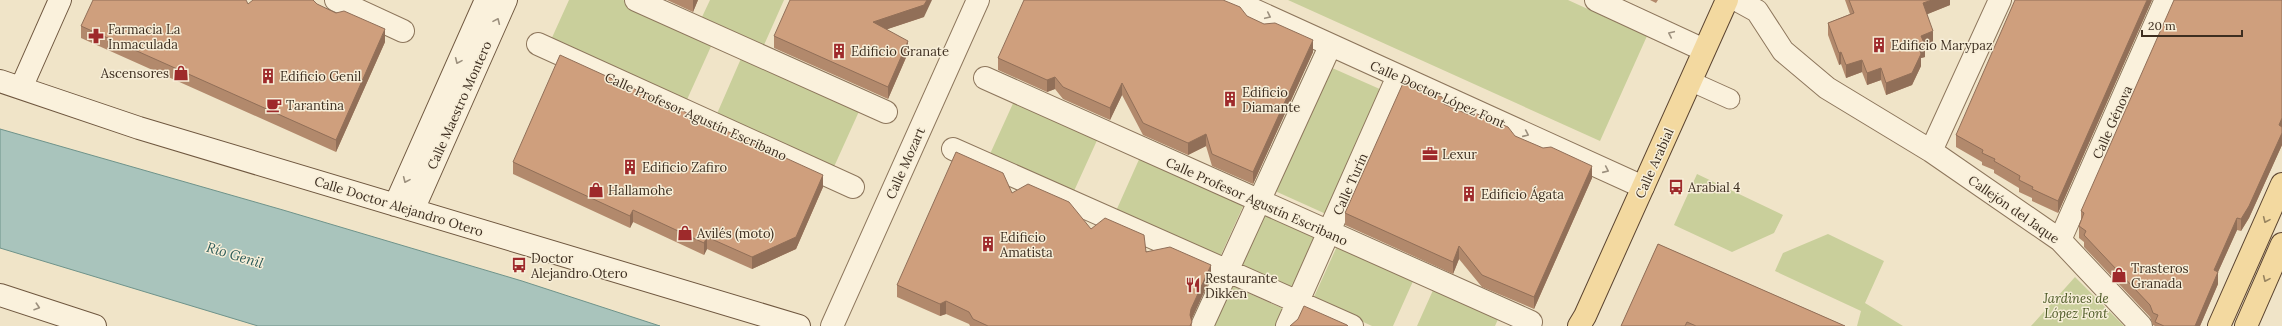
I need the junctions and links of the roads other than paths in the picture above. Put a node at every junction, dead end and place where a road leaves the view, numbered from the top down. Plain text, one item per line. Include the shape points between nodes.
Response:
1 (60, 0) edge
2 (336, 0) edge
3 (486, 0) edge
4 (506, 0) edge
5 (636, 0) edge
6 (978, 0) edge
7 (1232, 0) edge
8 (1596, 0) edge
9 (1727, 0) edge
10 (1737, 0) edge
11 (2000, 0) edge
12 (2164, 4) dead end
13 (403, 31) dead end
14 (538, 44) dead end
15 (1704, 50) junction
16 (1326, 55) dead end
17 (985, 78) dead end
18 (0, 81) edge
19 (1690, 81) junction
20 (1394, 85) dead end
21 (21, 88) junction
22 (1730, 99) dead end
23 (886, 112) dead end
24 (953, 149) dead end
25 (1931, 151) junction
26 (2282, 184) edge
27 (853, 187) dead end
28 (1643, 187) junction
29 (1260, 201) junction
30 (404, 207) junction
31 (1329, 232) junction
32 (2060, 240) junction
33 (2282, 244) edge
34 (1228, 271) junction
35 (0, 295) edge
36 (1298, 302) junction
37 (1530, 322) dead end
38 (95, 326) edge
39 (799, 326) edge
40 (832, 326) edge
41 (1202, 326) edge
42 (1287, 326) edge
43 (1352, 326) edge
44 (1579, 326) edge
45 (2141, 326) edge
46 (2219, 326) edge
47 (2246, 326) edge

1 - 21 street
2 - 13 street
3 -> 30 street, Calle Maestro Montero
30 -> 4 street, Calle Maestro Montero
5 - 23 street
6 - 40 street, Calle Mozart
7 -> 28 street, Calle Doctor López Font
15 -> 8 street
9 - 15 main road, Calle Arabial
10 - 25 street, Callejón del Jaque via 1757,11 1783,51 1827,88
11 - 25 street
12 - 32 street, Calle Génova
14 - 27 street, Calle Profesor Agustín Escribano
15 - 19 main road, Calle Arabial
16 - 29 street
17 - 29 street, Calle Profesor Agustín Escribano
18 - 21 street, Calle Doctor Alejandro Otero
19 - 22 lane
19 - 28 main road, Calle Arabial
20 - 31 street, Calle Turín
21 - 30 street, Calle Doctor Alejandro Otero via 139,128
24 - 34 street
25 - 32 street, Callejón del Jaque
26 -> 46 main road
28 - 44 main road, Calle Arabial
29 - 31 street, Calle Profesor Agustín Escribano
29 - 34 street
30 - 39 street, Calle Doctor Alejandro Otero
31 - 36 street, Calle Turín
31 - 37 street, Calle Profesor Agustín Escribano
32 - 45 street, Callejón del Jaque
33 -> 47 main road
34 - 36 street
34 - 41 street
35 -> 38 street
36 - 42 street, Calle Turín
36 - 43 street

